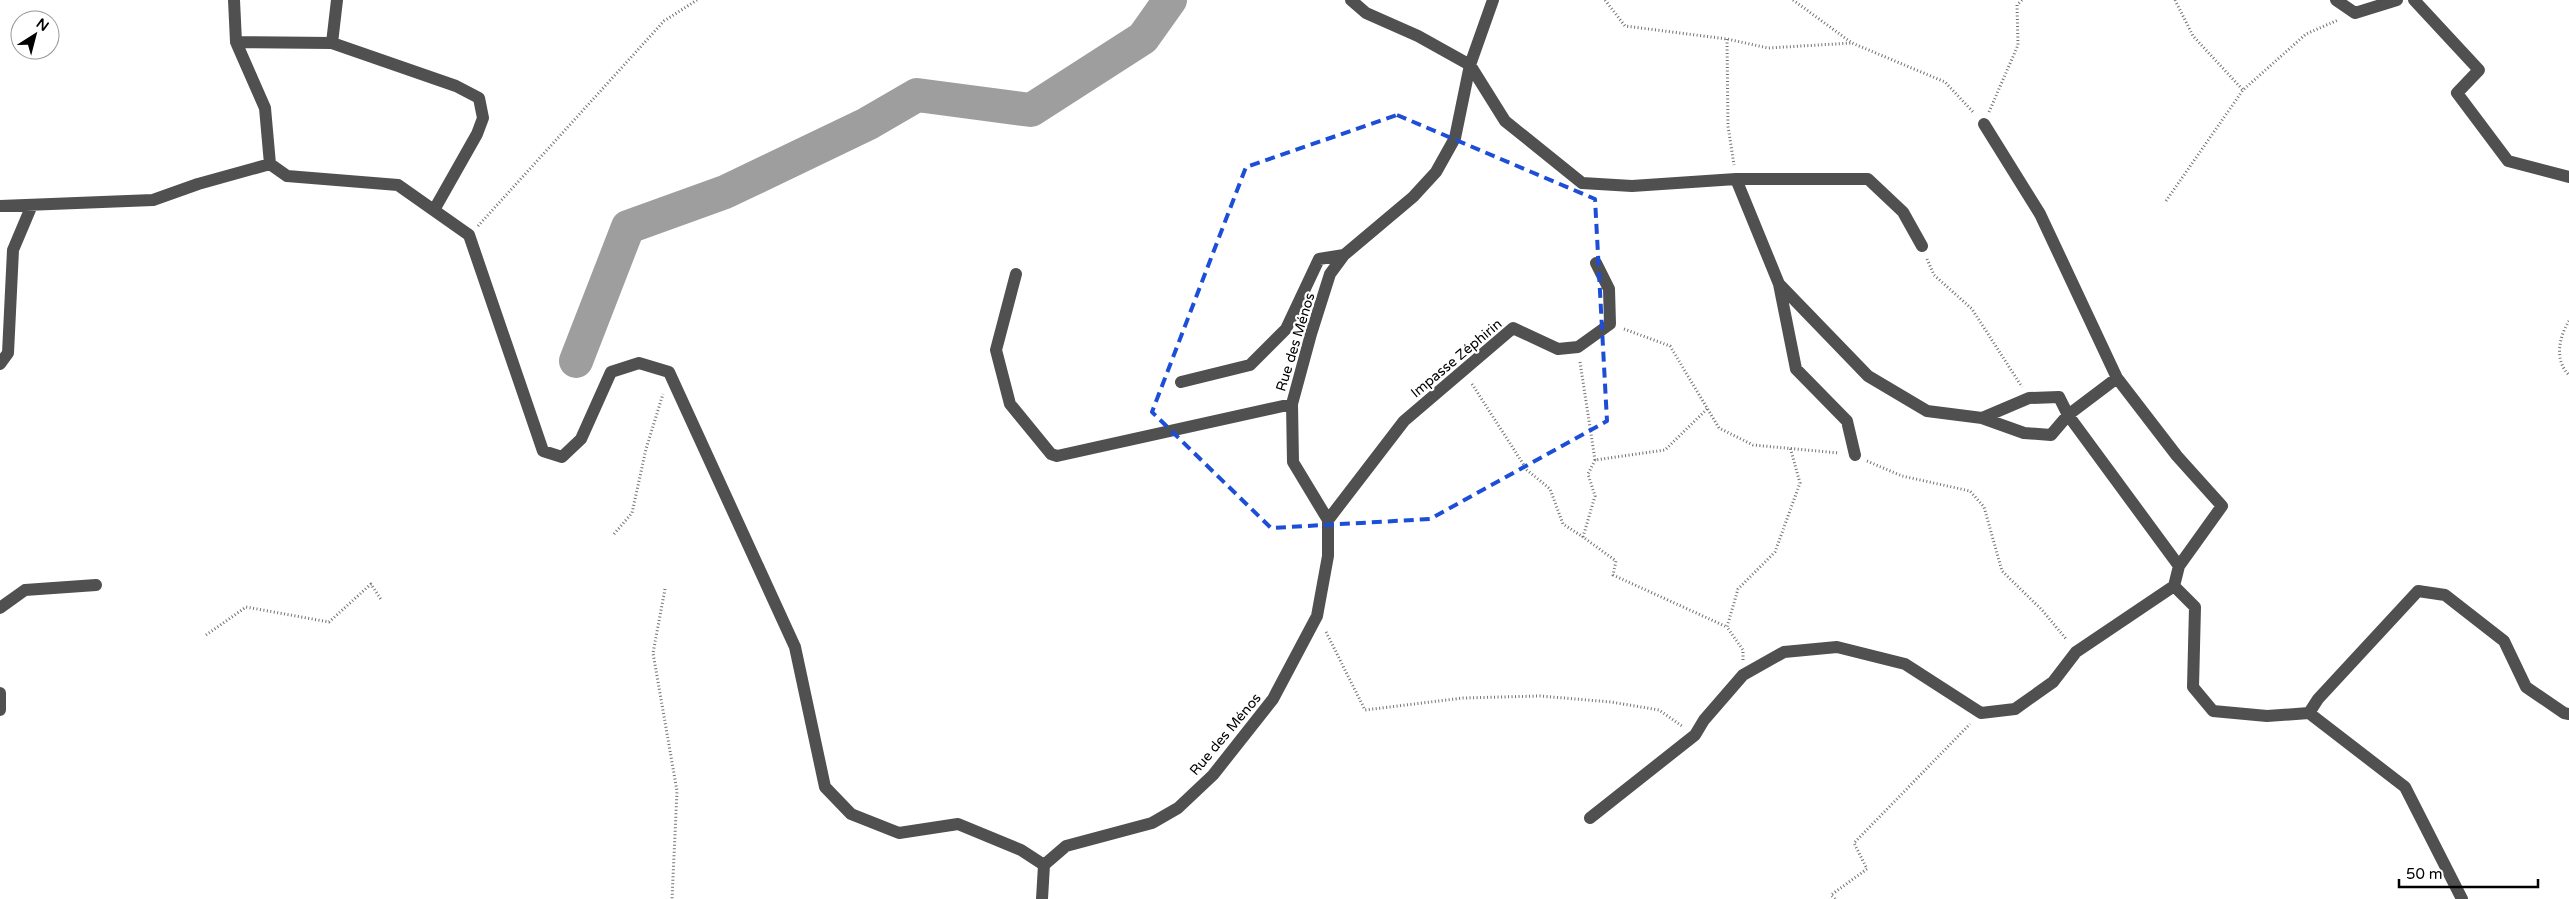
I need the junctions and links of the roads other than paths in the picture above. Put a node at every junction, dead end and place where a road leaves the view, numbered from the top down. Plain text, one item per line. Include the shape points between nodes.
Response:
1 (234, 0) edge
2 (337, 0) edge
3 (1350, 0) edge
4 (1492, 0) edge
5 (2336, 0) edge
6 (2397, 0) edge
7 (2414, 0) edge
8 (236, 42) junction
9 (332, 42) junction
10 (1470, 64) junction
11 (1984, 124) road end
12 (270, 164) junction
13 (2569, 177) edge
14 (1736, 179) junction
15 (32, 205) junction
16 (0, 206) edge
17 (434, 210) junction
18 (1922, 246) road end
19 (1344, 255) junction
20 (1596, 263) dead end
21 (1016, 274) dead end
22 (1780, 284) junction
23 (0, 364) edge
24 (2117, 378) junction
25 (1181, 382) dead end
26 (1292, 404) junction
27 (2068, 415) junction
28 (1982, 418) junction
29 (1854, 455) road end
30 (1328, 520) junction
31 (2178, 566) junction
32 (96, 585) dead end
33 (2174, 586) junction
34 (0, 608) edge
35 (0, 692) edge
36 (0, 710) edge
37 (2309, 713) junction
38 (2569, 714) edge
39 (1590, 818) dead end
40 (1044, 865) junction
41 (1042, 899) edge
42 (2462, 899) edge

1 - 8 street
2 - 9 street
3 - 10 street via 1366,13
4 - 10 street, Rue des Ménos
5 - 6 street via 2355,13
7 - 13 street via 2479,70 2457,93 2508,161
8 - 9 street
8 - 12 street via 265,108
9 - 17 street via 456,86 479,98 482,118 477,134
10 - 14 street via 1505,121 1582,183 1632,186
10 - 19 street, Rue des Ménos via 1454,138 1436,172 1414,197
11 - 24 street via 2040,214
12 - 15 street via 153,200
12 - 17 street via 287,176 398,185
14 - 18 street via 1868,179 1903,212
14 - 22 street
15 - 16 street
15 - 23 street via 13,250 8,354
17 - 40 street via 469,235 543,451 562,457 581,439 612,372 639,363 670,372 795,647 825,787 851,814 899,833 958,824 1021,850
19 - 25 street via 1319,259 1286,329 1250,365
19 - 26 street, Rue des Ménos via 1330,274
20 - 30 street, Impasse Zéphirin via 1609,289 1610,324 1578,347 1558,349 1513,328 1404,421
21 - 26 street via 996,350 1010,404 1051,454 1057,456
22 - 28 street via 1868,376 1927,411
22 - 29 street via 1796,369 1846,421
24 - 27 street
24 - 31 street via 2177,456 2222,506
26 - 30 street, Rue des Ménos via 1293,462
27 - 28 street via 2051,435 2024,433
27 - 28 street via 2059,397 2029,398
27 - 31 street
30 - 40 street, Rue des Ménos via 1328,556 1318,616 1273,699 1213,775 1178,808 1152,823 1066,846
31 - 33 street
32 - 34 street via 25,590
33 - 37 street via 2195,607 2193,687 2212,711 2267,716
33 - 39 street via 2076,652 2053,682 2015,709 1981,713 1905,664 1837,647 1784,652 1743,675 1695,735
35 - 36 street
37 - 38 street via 2318,699 2418,591 2445,595 2504,640 2526,686
37 - 42 street via 2405,787
40 - 41 street

